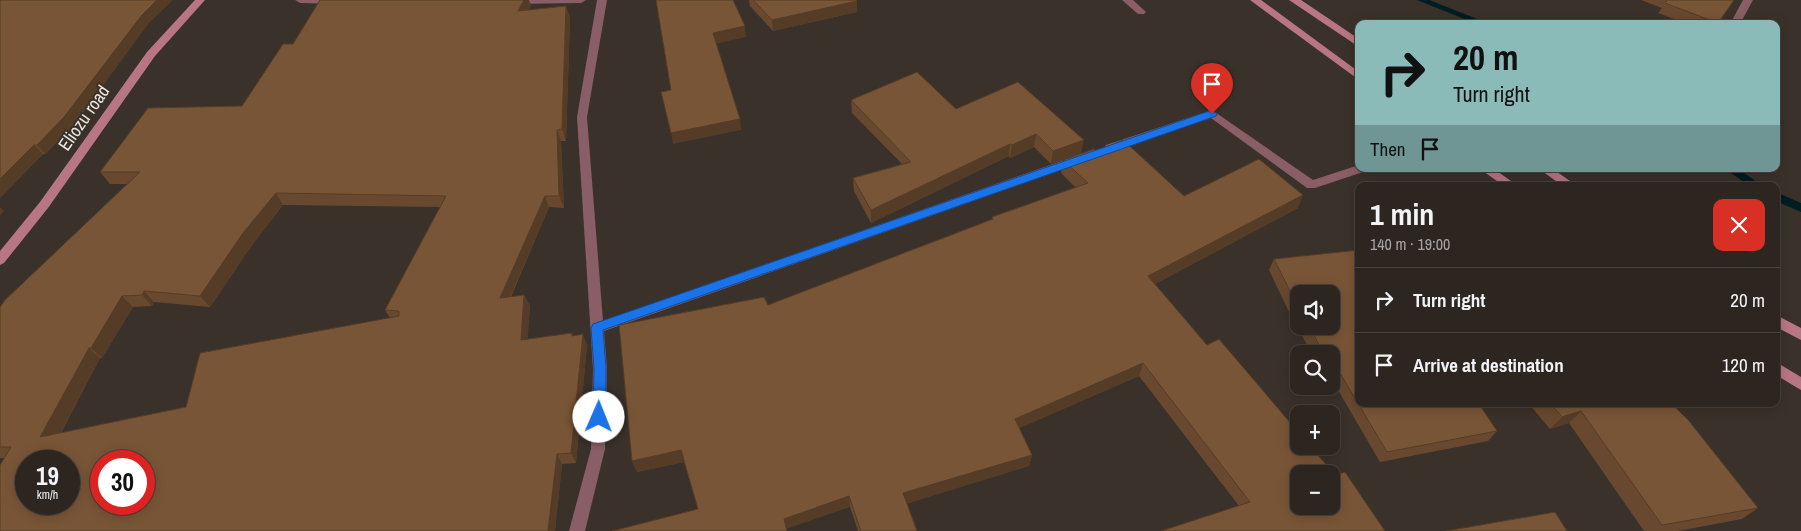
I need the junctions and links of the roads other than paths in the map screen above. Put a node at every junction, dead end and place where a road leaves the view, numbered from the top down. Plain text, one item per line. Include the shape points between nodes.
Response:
1 (200, 0) edge
2 (300, 0) edge
3 (574, 0) edge
4 (602, 0) edge
5 (1127, 0) edge
6 (1255, 0) edge
7 (1294, 0) edge
8 (1748, 0) edge
9 (347, 1) edge
10 (502, 1) edge
11 (1141, 12) dead end
12 (1737, 20) edge
13 (1355, 41) edge
14 (1355, 74) edge
15 (1355, 170) edge
16 (1491, 172) edge
17 (1550, 172) edge
18 (1506, 182) edge
19 (1565, 182) edge
20 (0, 260) edge
21 (1780, 322) edge
22 (597, 328) junction
23 (1801, 335) edge
24 (1780, 371) edge
25 (1801, 384) edge
26 (578, 531) edge

1 - 20 street, Eliozu road via 151,54 44,205
2 - 9 street
3 - 10 street
4 - 22 street via 582,117
5 - 11 street
6 - 14 street
7 - 13 street
8 - 12 street
15 - 22 street via 1311,184 1212,114
16 - 18 street
17 - 19 street
21 - 23 street
22 - 26 street via 600,368 598,450
24 - 25 street

